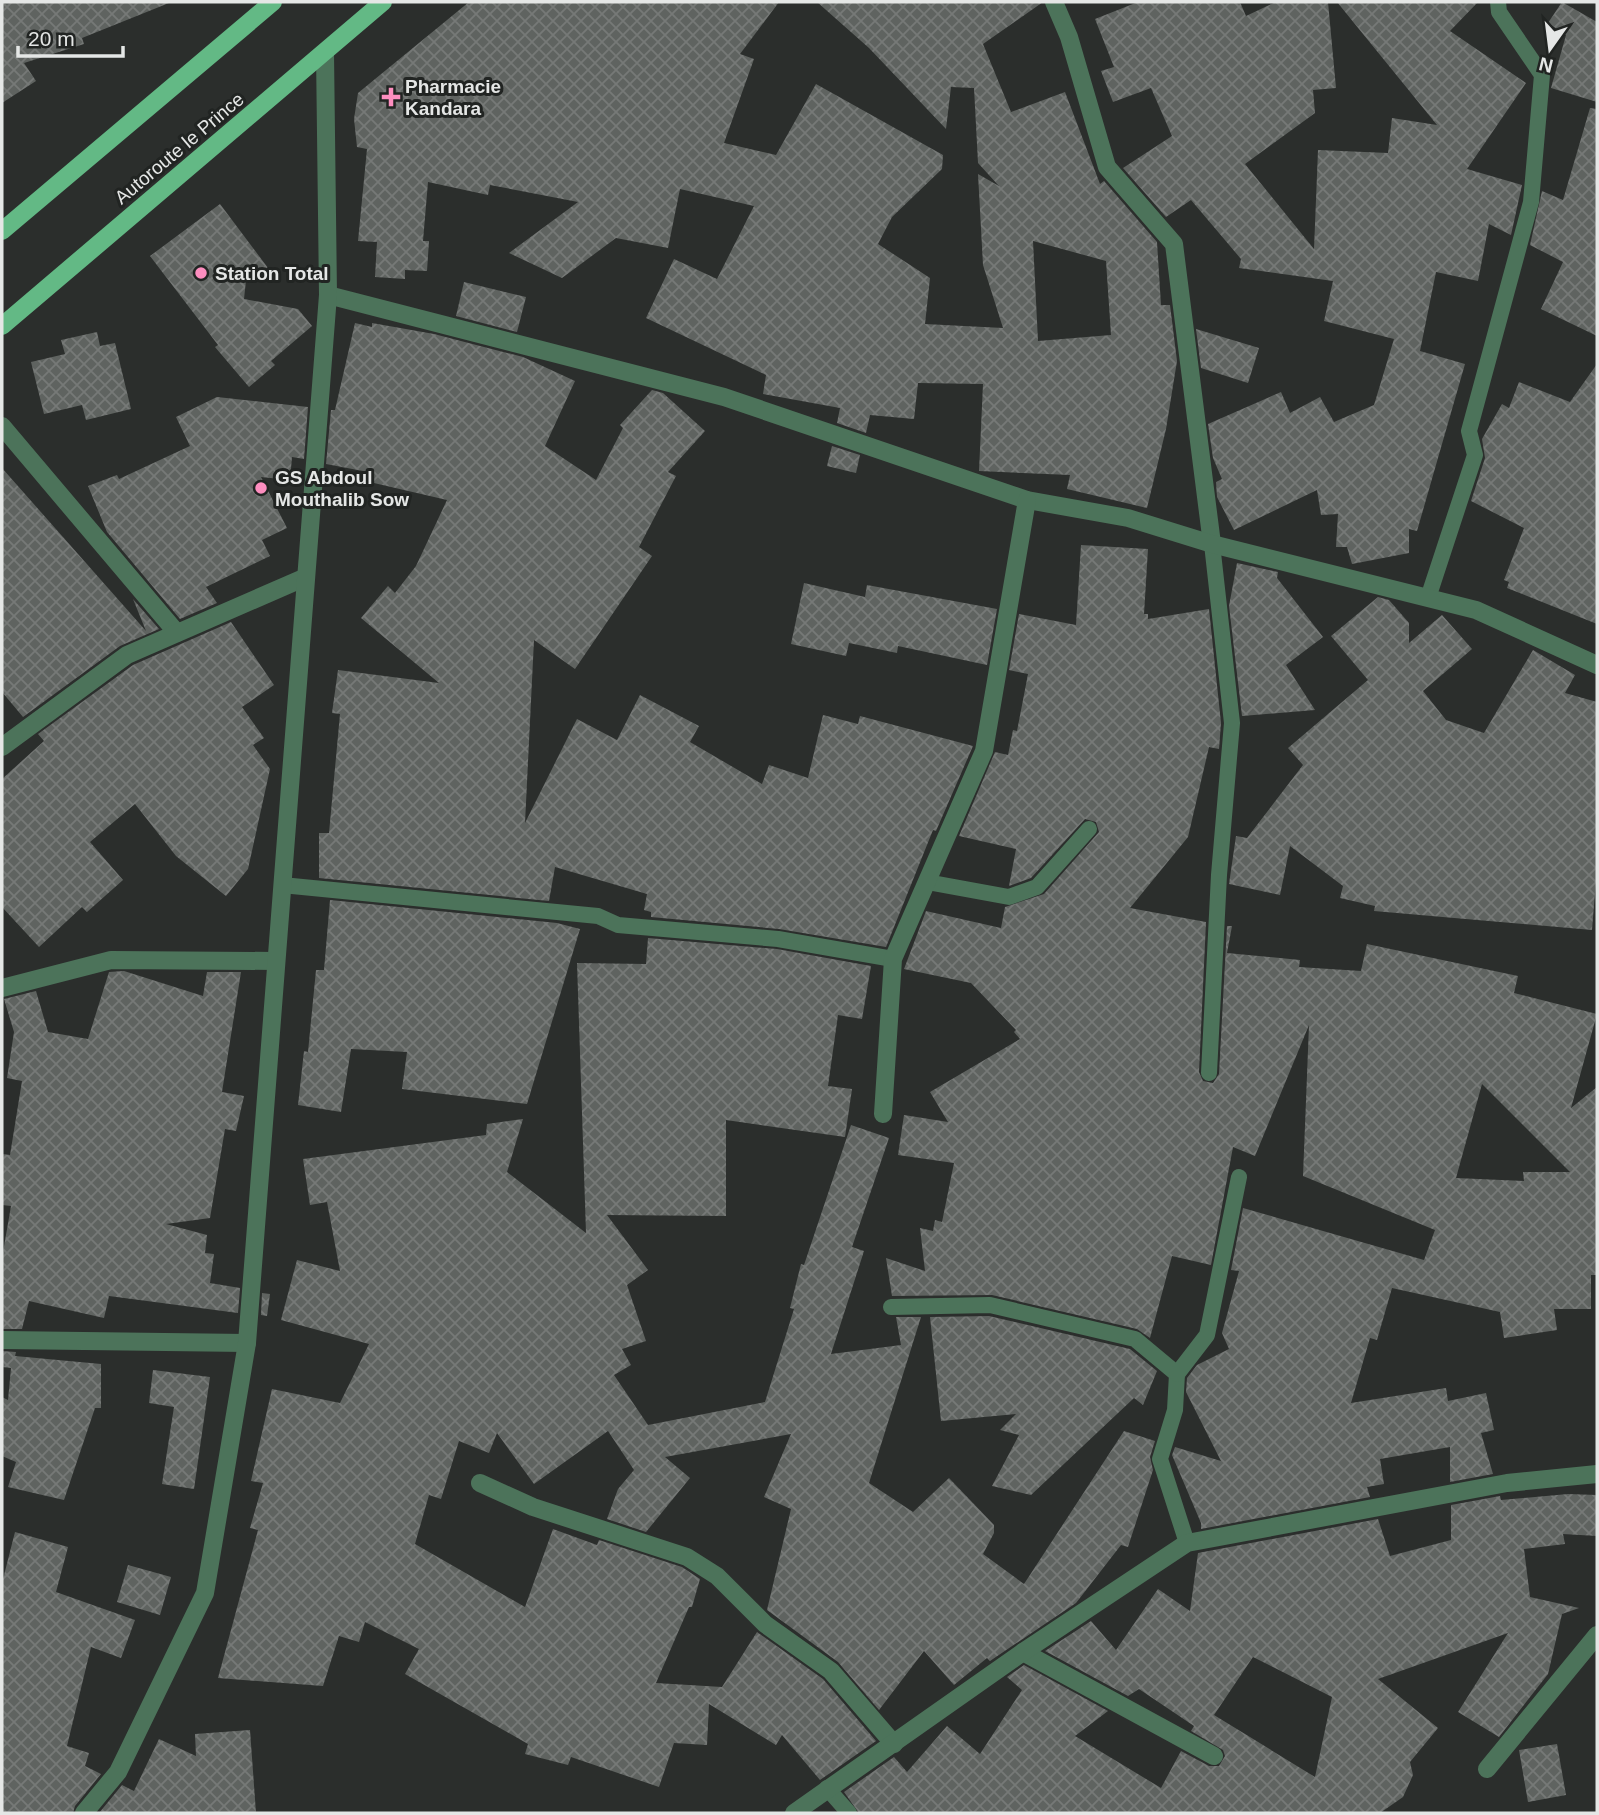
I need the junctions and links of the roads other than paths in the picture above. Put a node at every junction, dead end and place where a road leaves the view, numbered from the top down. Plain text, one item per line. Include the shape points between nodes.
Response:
1 (273, 2) edge
2 (383, 2) edge
3 (1055, 2) edge
4 (1497, 2) edge
5 (325, 52) junction
6 (2, 231) edge
7 (328, 295) junction
8 (2, 326) edge
9 (2, 426) edge
10 (1027, 500) junction
11 (1212, 544) junction
12 (306, 577) junction
13 (1428, 598) junction
14 (177, 633) junction
15 (1597, 665) edge
16 (2, 747) edge
17 (1089, 829) dead end
18 (927, 882) junction
19 (282, 885) junction
20 (893, 959) junction
21 (276, 961) junction
22 (2, 988) edge
23 (1209, 1073) dead end
24 (883, 1114) dead end
25 (1239, 1177) dead end
26 (891, 1307) dead end
27 (2, 1340) edge
28 (247, 1343) junction
29 (1177, 1374) junction
30 (1597, 1474) edge
31 (480, 1483) dead end
32 (1187, 1543) junction
33 (1597, 1636) edge
34 (1023, 1652) junction
35 (894, 1744) junction
36 (1214, 1756) dead end
37 (1487, 1769) dead end
38 (827, 1788) junction
39 (84, 1813) edge
40 (794, 1813) edge
41 (849, 1813) edge

1 - 6 main road
2 - 5 main road, Autoroute le Prince
3 - 11 street via 1107,167 1174,244
4 - 13 lane via 1542,75 1531,202 1469,431 1475,455
5 - 7 street
5 - 8 main road, Autoroute le Prince
7 - 10 street via 724,397
7 - 12 street
9 - 14 street
10 - 11 street via 1128,518
10 - 18 street via 984,751
11 - 13 street
11 - 23 lane via 1232,723
12 - 14 street
12 - 19 street
13 - 15 street via 1476,610
14 - 16 street via 127,655
17 - 18 lane via 1037,887 1009,897
18 - 20 street
19 - 20 lane via 598,916 618,925 778,939
19 - 21 street
20 - 24 street
21 - 22 street via 111,960
21 - 28 street
25 - 29 lane via 1207,1335
26 - 29 lane via 990,1305 1135,1339
27 - 28 street
28 - 39 street via 205,1593 118,1772
29 - 32 lane via 1175,1409 1160,1459
30 - 32 street via 1507,1483
31 - 35 street via 533,1507 687,1557 717,1576 765,1624 831,1671
32 - 34 street
33 - 37 street
34 - 35 street
34 - 36 street
35 - 38 street
38 - 40 street
38 - 41 lane

